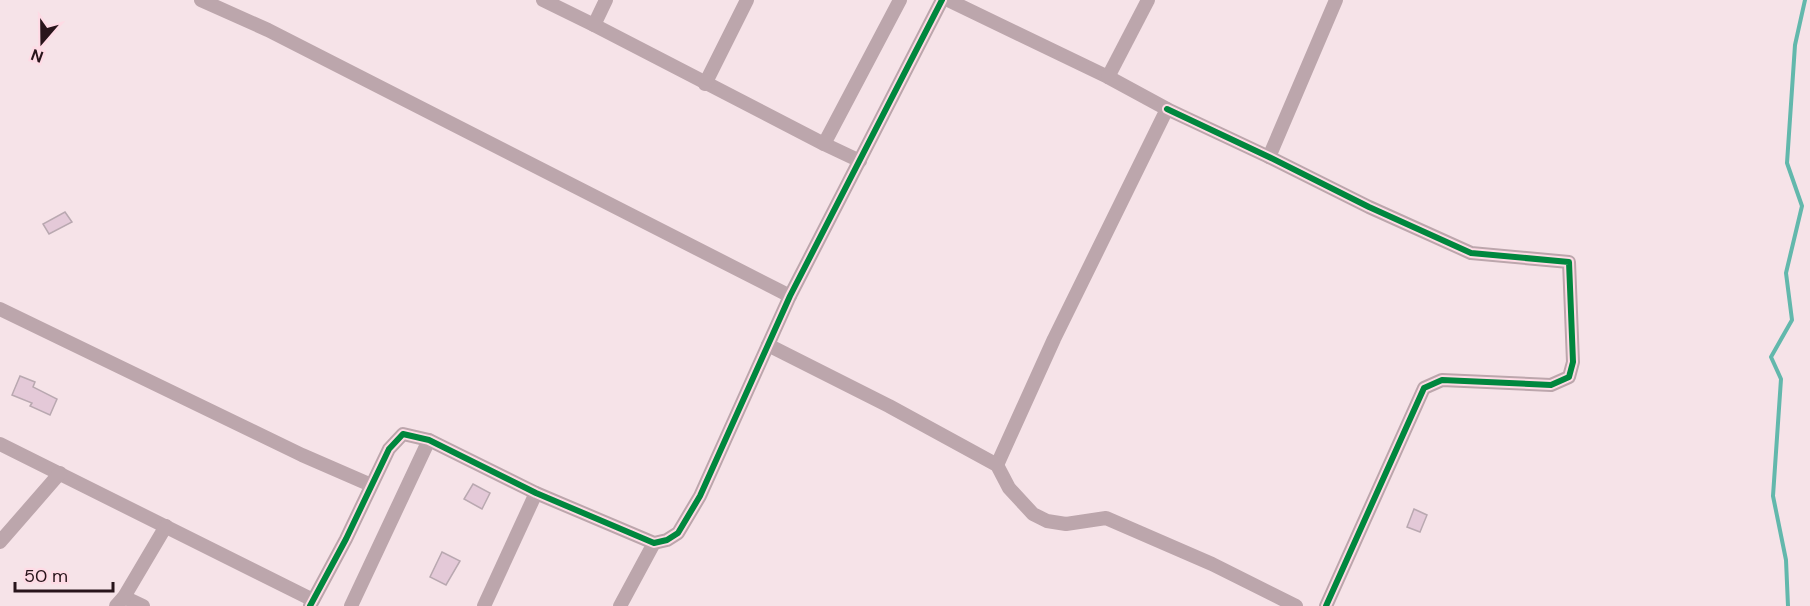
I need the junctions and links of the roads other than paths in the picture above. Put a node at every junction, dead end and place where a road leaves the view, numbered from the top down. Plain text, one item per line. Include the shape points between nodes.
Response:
1 (201, 0) edge
2 (543, 0) edge
3 (606, 0) edge
4 (747, 0) edge
5 (900, 0) edge
6 (942, 0) edge
7 (948, 0) edge
8 (1148, 0) edge
9 (1336, 0) edge
10 (594, 25) junction
11 (1108, 77) junction
12 (705, 84) junction
13 (1167, 109) junction
14 (824, 144) junction
15 (1269, 157) junction
16 (860, 161) junction
17 (790, 296) junction
18 (0, 309) edge
19 (768, 345) junction
20 (429, 440) junction
21 (0, 444) edge
22 (997, 465) junction
23 (60, 473) junction
24 (371, 485) junction
25 (536, 493) junction
26 (166, 526) junction
27 (0, 542) edge
28 (654, 543) junction
29 (120, 601) edge
30 (311, 603) edge
31 (142, 606) edge
32 (351, 606) edge
33 (484, 606) edge
34 (620, 606) edge
35 (1296, 606) edge
36 (1326, 606) edge

1 - 17 street via 268,30
2 - 10 street
3 - 10 street
4 - 12 street
5 - 14 street
6 - 16 street
7 - 11 street
8 - 11 street
9 - 15 street
10 - 12 street
11 - 13 street
12 - 14 street
13 - 15 street
13 - 22 street
14 - 16 street
15 - 36 street via 1472,253 1569,262 1573,362 1569,377 1551,385 1442,380 1424,388
16 - 17 street
17 - 19 street
18 - 24 street
19 - 22 street
19 - 28 street via 689,518 674,537
20 - 24 street via 403,434 389,449
20 - 25 street
20 - 32 street
21 - 23 street
22 - 35 street via 1009,488 1033,514 1047,521 1066,524 1106,518
23 - 26 street
23 - 27 street
24 - 30 street
25 - 28 street
25 - 33 street
26 - 29 street
26 - 30 street
28 - 34 street
29 - 31 street

